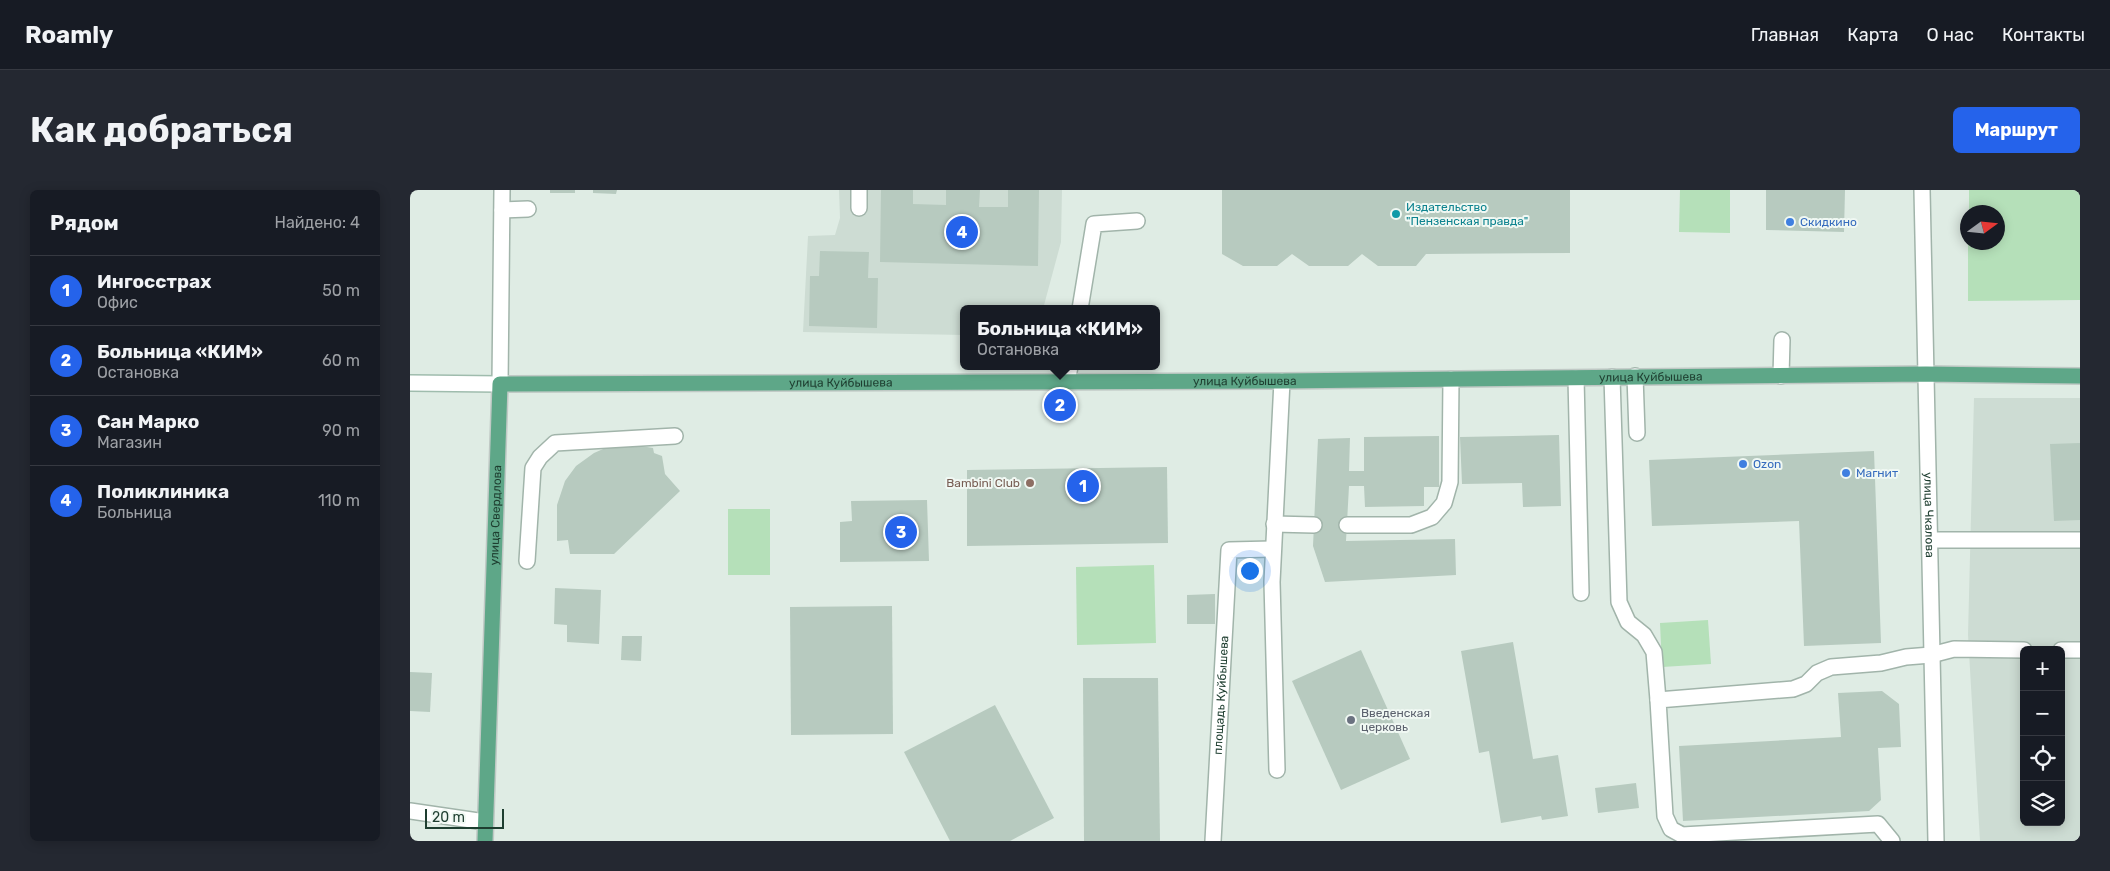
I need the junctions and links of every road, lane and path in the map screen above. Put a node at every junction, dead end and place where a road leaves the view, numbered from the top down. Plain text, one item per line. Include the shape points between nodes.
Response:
1 (502, 190) edge
2 (859, 190) edge
3 (1922, 190) edge
4 (858, 208) dead end
5 (528, 209) dead end
6 (502, 210) junction
7 (1137, 221) dead end
8 (1081, 305) edge
9 (1782, 340) dead end
10 (1069, 370) edge
11 (1926, 374) junction
12 (1635, 376) junction
13 (1781, 376) junction
14 (2080, 376) edge
15 (1612, 377) junction
16 (1576, 378) junction
17 (1451, 379) junction
18 (1282, 381) junction
19 (1067, 382) junction
20 (410, 383) edge
21 (500, 384) junction
22 (1637, 433) dead end
23 (675, 436) dead end
24 (1274, 524) junction
25 (1314, 525) dead end
26 (1347, 525) dead end
27 (1930, 540) junction
28 (2080, 540) edge
29 (1272, 549) junction
30 (527, 561) dead end
31 (1581, 593) dead end
32 (2020, 650) edge
33 (2065, 650) edge
34 (2080, 650) edge
35 (1931, 655) junction
36 (1658, 700) junction
37 (1277, 770) dead end
38 (410, 811) edge
39 (485, 822) junction
40 (484, 841) edge
41 (1213, 841) edge
42 (1892, 841) edge
43 (1936, 841) edge

1 - 6 street, улица Свердлова
2 - 4 street
3 - 11 street, улица Чкалова
5 - 6 street
6 - 21 street, улица Свердлова
7 - 8 street via 1094,224
9 - 13 street
10 - 19 street
11 - 13 main road, улица Куйбышева
11 - 14 main road, улица Куйбышева
11 - 27 street, улица Чкалова
12 - 13 main road, улица Куйбышева
12 - 15 main road, улица Куйбышева
12 - 22 street
15 - 16 main road, улица Куйбышева
15 - 36 street via 1619,602 1628,622 1644,634 1654,652
16 - 17 main road, улица Куйбышева
16 - 31 street
17 - 18 main road, улица Куйбышева
17 - 26 street via 1450,482 1444,503 1432,518 1411,524
18 - 19 main road, улица Куйбышева
18 - 24 street
19 - 21 main road, улица Куйбышева
20 - 21 street, улица Куйбышева
21 - 39 main road, улица Свердлова
23 - 30 street via 556,443 549,448 533,468
24 - 25 street
24 - 29 street
27 - 28 street
27 - 35 street, улица Чкалова
29 - 37 street
29 - 41 street, площадь Куйбышева via 1229,550
32 - 35 street via 1954,649
33 - 34 street
35 - 36 street via 1831,667 1793,689
35 - 43 street, улица Чкалова
36 - 42 street via 1665,816 1671,829 1682,835 1878,824
38 - 39 street
39 - 40 main road, улица Свердлова

